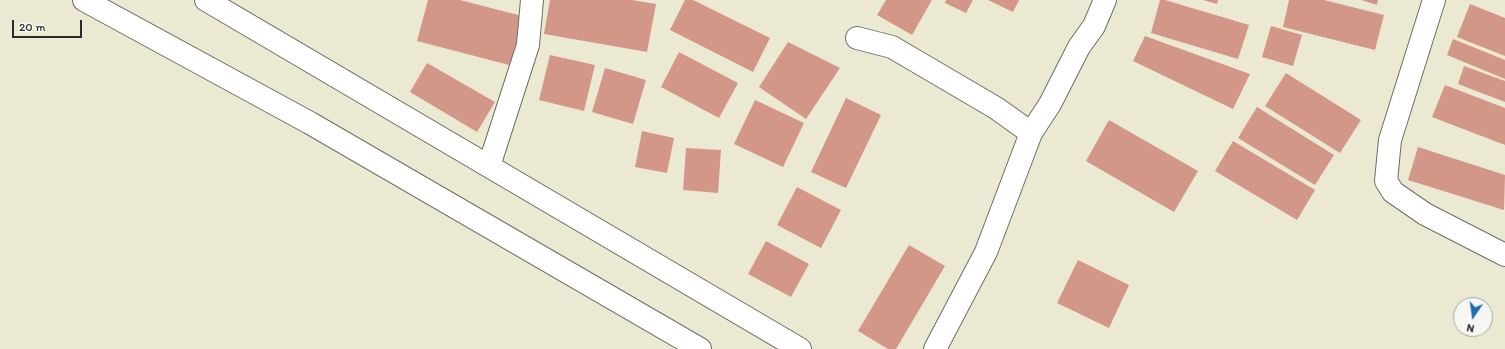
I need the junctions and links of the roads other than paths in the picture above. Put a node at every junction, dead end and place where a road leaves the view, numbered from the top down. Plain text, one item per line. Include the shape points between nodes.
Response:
1 (84, 0) edge
2 (206, 0) edge
3 (532, 0) edge
4 (1105, 0) edge
5 (1434, 0) edge
6 (857, 38) dead end
7 (1031, 133) junction
8 (489, 166) junction
9 (1505, 255) edge
10 (660, 326) junction
11 (668, 349) edge
12 (700, 349) edge
13 (800, 349) edge
14 (935, 349) edge

1 - 10 street via 310,123
2 - 8 street
3 - 8 street via 528,45
4 - 7 street via 1094,26 1079,47 1050,104
5 - 9 street via 1390,140 1386,181 1393,192 1425,214
6 - 7 street via 892,46 996,108
7 - 14 street via 986,252
8 - 13 street
10 - 11 street
10 - 12 street

